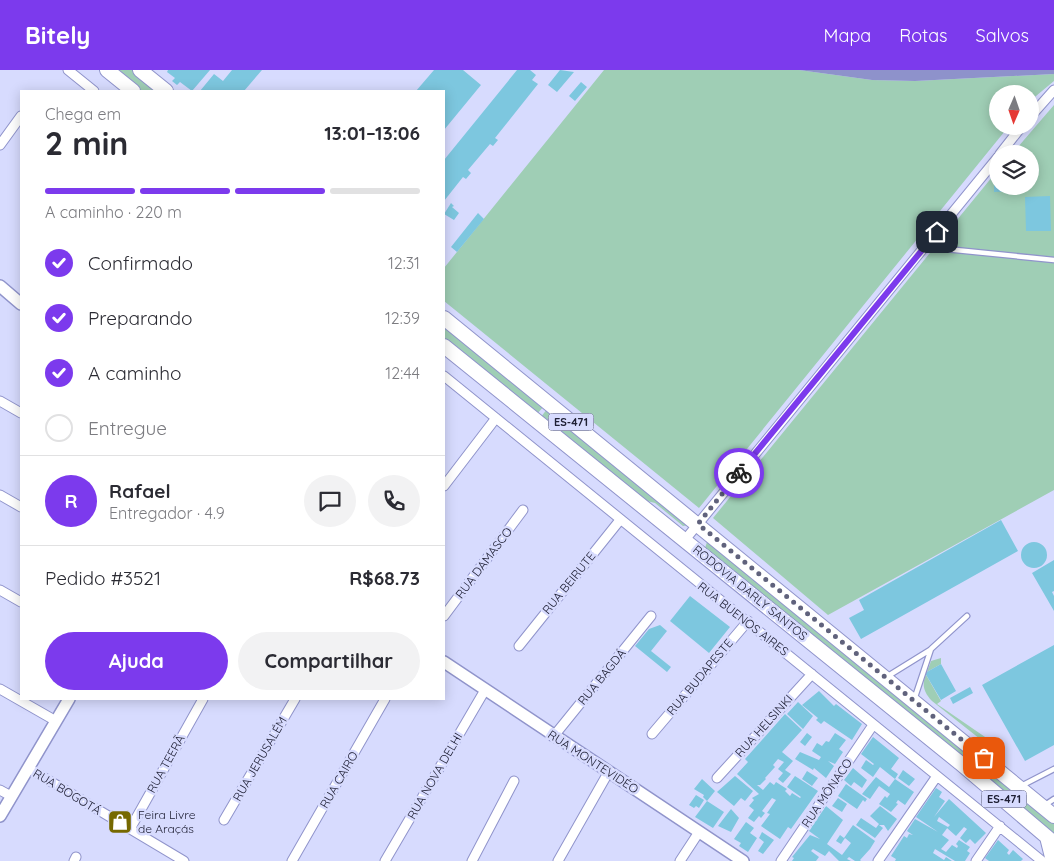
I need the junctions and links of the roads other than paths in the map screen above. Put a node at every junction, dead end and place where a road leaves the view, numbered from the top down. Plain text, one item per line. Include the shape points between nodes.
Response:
1 (68, 70) edge
2 (106, 70) edge
3 (140, 70) edge
4 (93, 90) edge
5 (132, 90) edge
6 (165, 90) edge
7 (1054, 90) edge
8 (1039, 107) edge
9 (20, 117) edge
10 (1015, 135) edge
11 (0, 145) edge
12 (1007, 145) edge
13 (989, 168) edge
14 (924, 246) junction
15 (1054, 260) edge
16 (0, 286) edge
17 (20, 303) edge
18 (445, 319) edge
19 (445, 347) edge
20 (445, 377) edge
21 (0, 401) edge
22 (20, 412) edge
23 (496, 418) junction
24 (445, 485) edge
25 (0, 495) edge
26 (20, 507) edge
27 (523, 510) dead end
28 (620, 520) junction
29 (698, 524) junction
30 (684, 541) junction
31 (0, 590) edge
32 (20, 601) edge
33 (445, 615) edge
34 (651, 616) dead end
35 (967, 616) dead end
36 (748, 621) junction
37 (519, 646) dead end
38 (931, 649) junction
39 (445, 663) edge
40 (812, 674) junction
41 (886, 678) junction
42 (0, 689) edge
43 (485, 690) junction
44 (68, 700) edge
45 (202, 700) edge
46 (294, 700) edge
47 (384, 700) edge
48 (913, 701) junction
49 (56, 721) junction
50 (873, 725) junction
51 (652, 734) dead end
52 (553, 737) junction
53 (28, 768) junction
54 (1054, 769) edge
55 (608, 773) junction
56 (937, 776) junction
57 (717, 778) dead end
58 (514, 781) dead end
59 (1020, 787) junction
60 (0, 790) edge
61 (11, 796) junction
62 (1048, 803) edge
63 (0, 816) edge
64 (1054, 816) edge
65 (224, 820) dead end
66 (1000, 826) junction
67 (130, 829) junction
68 (699, 832) junction
69 (1050, 840) edge
70 (168, 857) edge
71 (184, 861) edge
72 (292, 861) edge
73 (385, 861) edge
74 (472, 861) edge
75 (558, 861) edge
76 (680, 861) edge
77 (743, 861) edge
78 (781, 861) edge
79 (878, 861) edge
80 (976, 861) edge
81 (1042, 861) edge
82 (1053, 861) edge

1 - 4 street
2 - 5 main road
3 - 6 main road
7 - 8 street
9 - 11 street
10 - 12 street
13 - 14 street
14 - 15 lane
14 - 29 street
16 - 17 street
18 - 29 main road, RODOVIA DARLY SANTOS / ES-471
19 - 30 main road, RODOVIA DARLY SANTOS / ES-471
20 - 23 street, RUA BUENOS AIRES
21 - 22 street
23 - 24 street
23 - 28 street, RUA BUENOS AIRES
25 - 26 street
27 - 33 street, RUA DAMASCO
28 - 36 street, RUA BUENOS AIRES
28 - 37 street, RUA BEIRUTE
29 - 30 street
29 - 41 main road, RODOVIA DARLY SANTOS / ES-471
30 - 69 main road, RODOVIA DARLY SANTOS / ES-471 via 960,762
31 - 32 street
34 - 52 street, RUA BAGDÁ
35 - 38 lane
36 - 40 street, RUA BUENOS AIRES
36 - 51 street, RUA BUDAPESTE
38 - 41 lane
38 - 48 lane
39 - 43 street, RUA MONTEVIDÉO
40 - 50 street, RUA BUENOS AIRES
40 - 57 street, RUA HELSINKI
41 - 48 main road, RODOVIA DARLY SANTOS / ES-471
42 - 49 street
43 - 52 street, RUA MONTEVIDÉO
43 - 73 street, RUA NOVA DELHI
44 - 49 street
45 - 67 street, RUA TEERÃ
46 - 65 street, RUA JERUSALÉM
47 - 72 street, RUA CAIRO
48 - 59 main road, RODOVIA DARLY SANTOS / ES-471
49 - 53 street
50 - 56 street, RUA BUENOS AIRES
50 - 78 street, RUA MÔNACO
52 - 55 street, RUA MONTEVIDÉO
53 - 61 street
53 - 67 street, RUA BOGOTÁ
54 - 59 lane
55 - 68 street, RUA MONTEVIDÉO
55 - 75 street
56 - 66 street, RUA BUENOS AIRES
56 - 79 street
58 - 74 street
59 - 62 main road, RODOVIA DARLY SANTOS / ES-471
60 - 61 street
61 - 63 street
62 - 64 main road, RODOVIA DARLY SANTOS / ES-471
66 - 80 street
66 - 81 street, RUA BUENOS AIRES
67 - 70 street, RUA BOGOTÁ
68 - 76 street
68 - 77 street, RUA MONTEVIDÉO
69 - 82 main road
70 - 71 street, RUA BOGOTÁ

